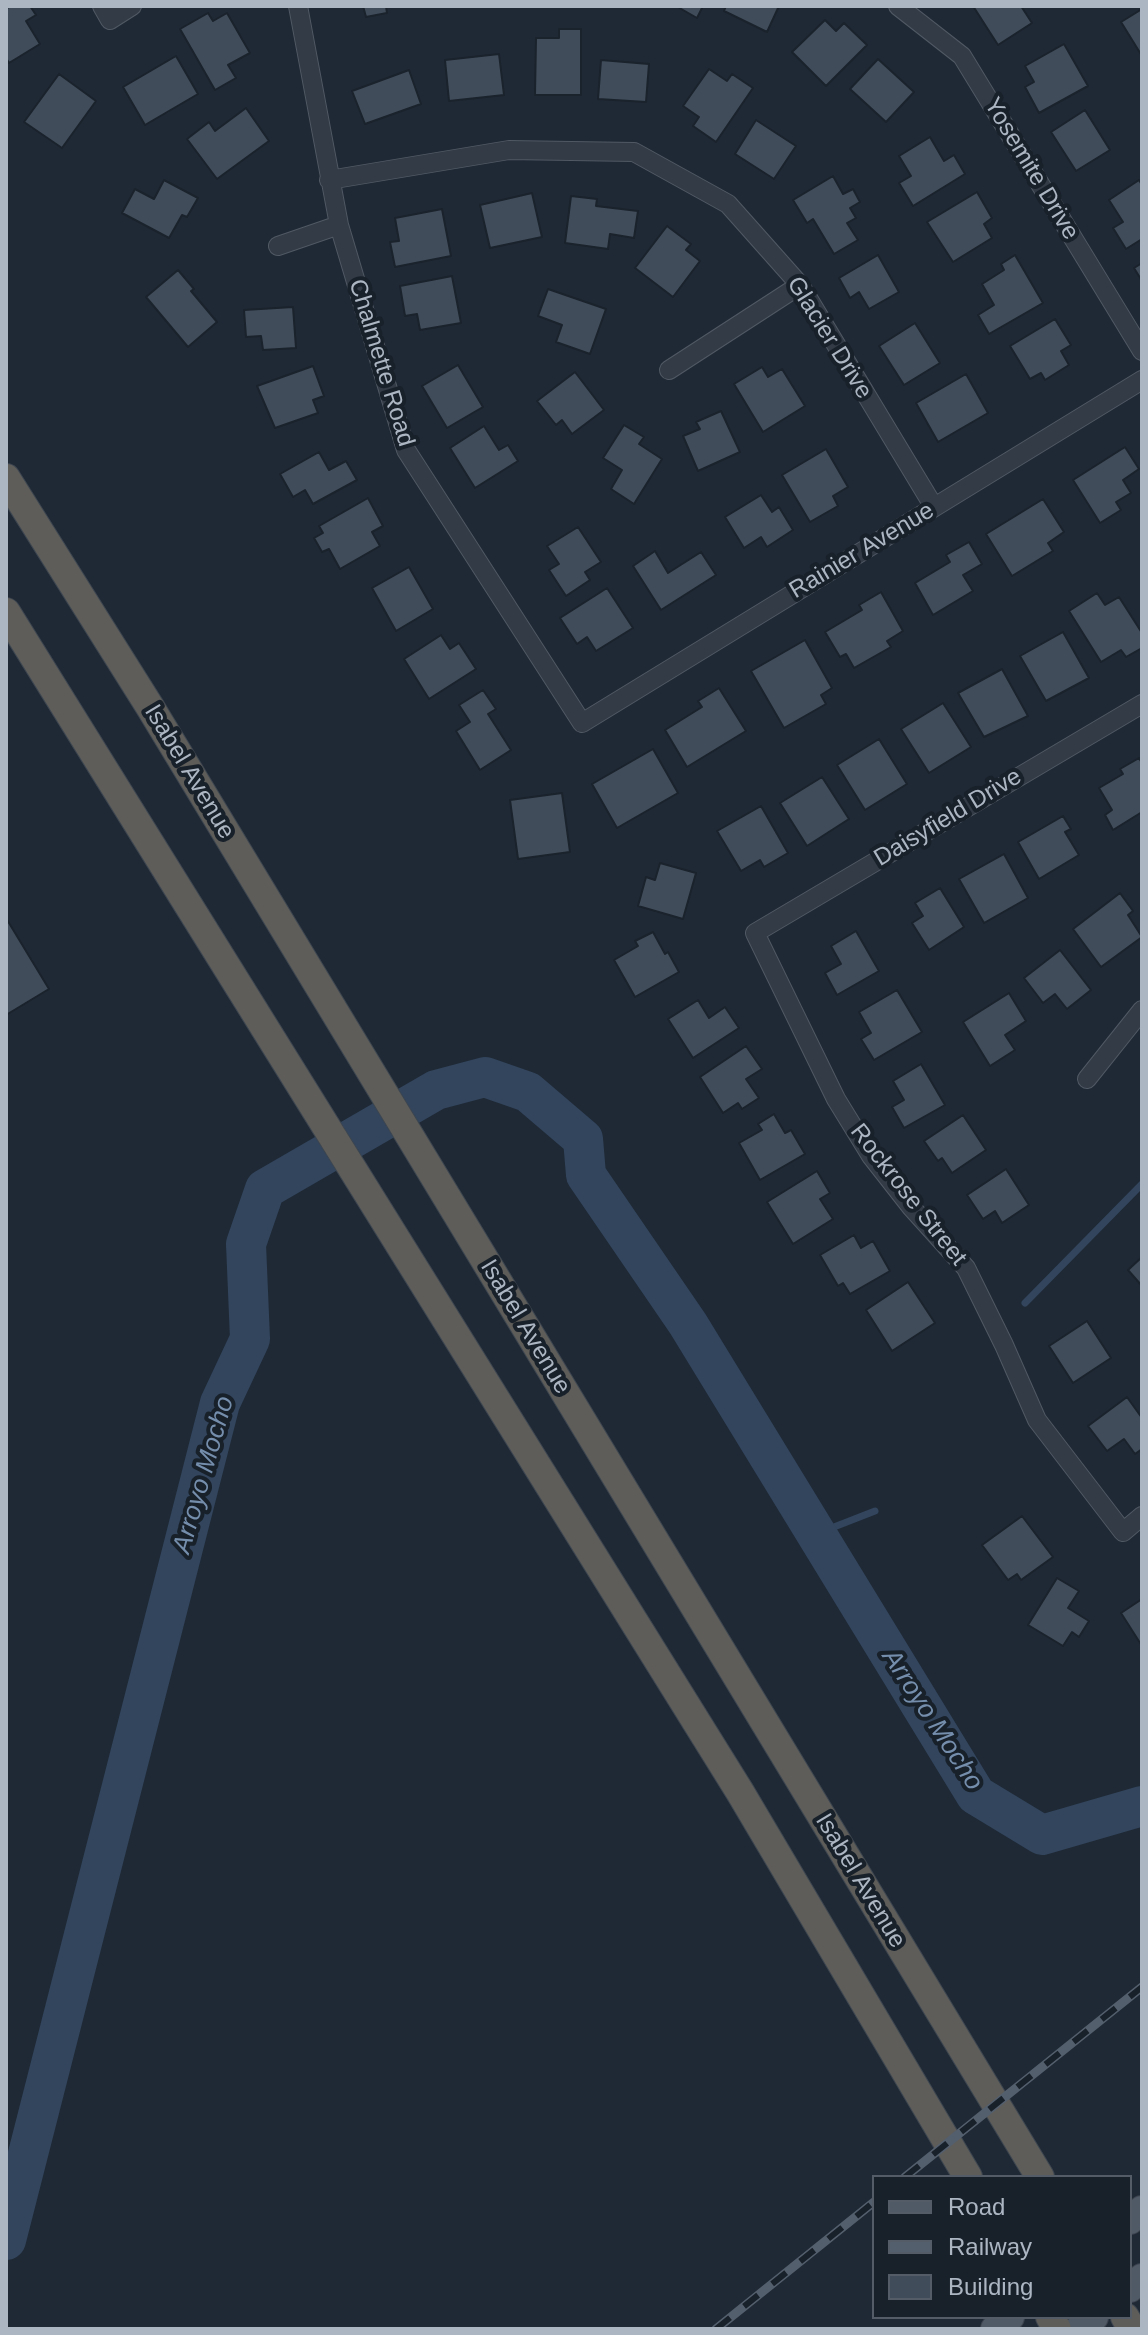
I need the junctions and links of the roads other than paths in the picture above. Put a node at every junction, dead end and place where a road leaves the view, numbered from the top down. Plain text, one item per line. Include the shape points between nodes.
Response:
1 (102, 6) edge
2 (132, 6) edge
3 (298, 6) edge
4 (898, 6) edge
5 (329, 180) junction
6 (339, 225) junction
7 (278, 246) dead end
8 (800, 285) junction
9 (1142, 351) edge
10 (669, 370) dead end
11 (1142, 380) edge
12 (6, 478) edge
13 (934, 507) junction
14 (6, 612) edge
15 (1142, 704) edge
16 (582, 723) joint
17 (755, 933) joint
18 (1142, 1010) edge
19 (1087, 1079) dead end
20 (1142, 1516) edge
21 (967, 2175) edge
22 (1039, 2175) edge

1 - 2 street via 110,20
3 - 5 street, Chalmette Road
4 - 9 street, Yosemite Drive via 962,56
5 - 6 street, Chalmette Road
5 - 8 street, Glacier Drive via 509,150 634,152 728,204
6 - 7 street
6 - 16 street, Chalmette Road via 406,450
8 - 10 street
8 - 13 street, Glacier Drive
11 - 13 street, Rainier Avenue
12 - 22 highway, Isabel Avenue
13 - 16 street, Rainier Avenue
14 - 21 highway via 740,1792
15 - 17 street, Daisyfield Drive
17 - 20 street, Rockrose Street via 836,1099 871,1156 966,1268 1037,1420 1123,1532
18 - 19 street

